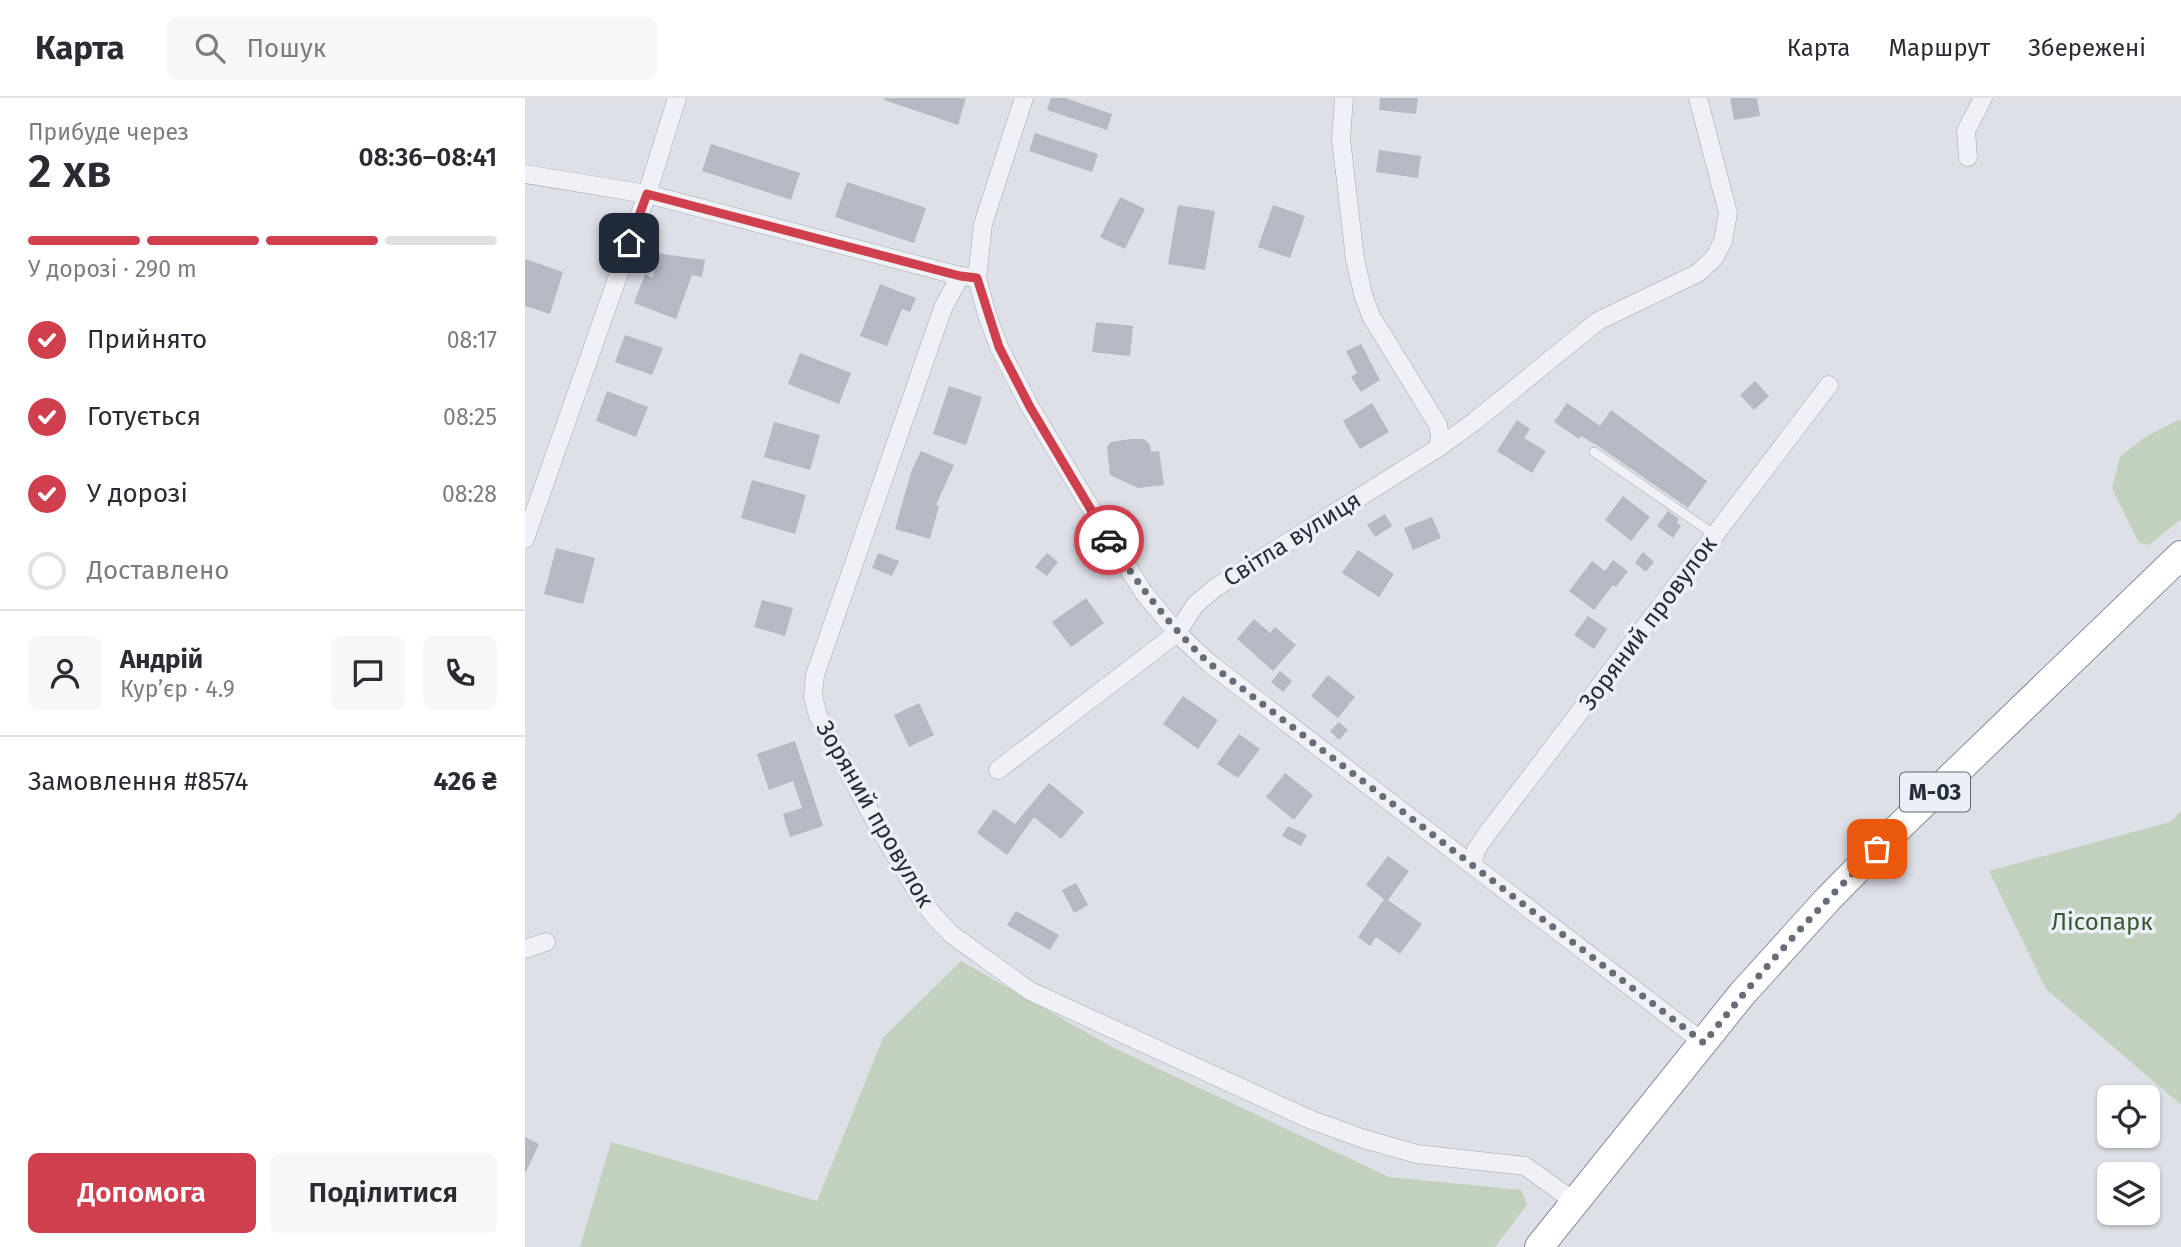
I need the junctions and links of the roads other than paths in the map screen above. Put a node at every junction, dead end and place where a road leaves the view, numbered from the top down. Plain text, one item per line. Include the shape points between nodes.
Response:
1 (677, 98) edge
2 (1024, 98) edge
3 (1344, 98) edge
4 (1698, 98) edge
5 (1983, 98) edge
6 (1968, 157) dead end
7 (525, 174) edge
8 (647, 194) junction
9 (968, 277) junction
10 (1829, 385) dead end
11 (1438, 448) junction
12 (1594, 452) dead end
13 (1715, 535) junction
14 (525, 539) edge
15 (2181, 555) edge
16 (1177, 633) junction
17 (998, 770) dead end
18 (1472, 864) junction
19 (546, 942) dead end
20 (525, 949) edge
21 (1704, 1043) junction
22 (1575, 1202) junction
23 (1539, 1247) edge

1 - 8 street
2 - 9 street
3 - 11 street via 1342,152 1363,294 1371,316 1438,425
4 - 11 street, Світла вулиця via 1728,213 1723,241 1714,258 1698,273 1598,321
5 - 6 street via 1966,131
7 - 8 street
8 - 9 street
8 - 14 street
9 - 16 street via 1030,407 1144,593
9 - 22 street, Зоряний провулок via 943,307 815,675 813,696 818,716 843,763 922,900 951,934 1054,1003 1309,1119 1417,1154 1525,1166
10 - 13 street, Зоряний провулок
11 - 16 street, Світла вулиця via 1215,588 1195,605
12 - 13 lane
13 - 18 street, Зоряний провулок via 1486,835
15 - 21 highway, М-03 via 1847,880 1742,994
16 - 17 street, Світла вулиця
16 - 18 street via 1259,703
18 - 21 street
19 - 20 street
21 - 22 highway, М-03
22 - 23 highway, М-03

